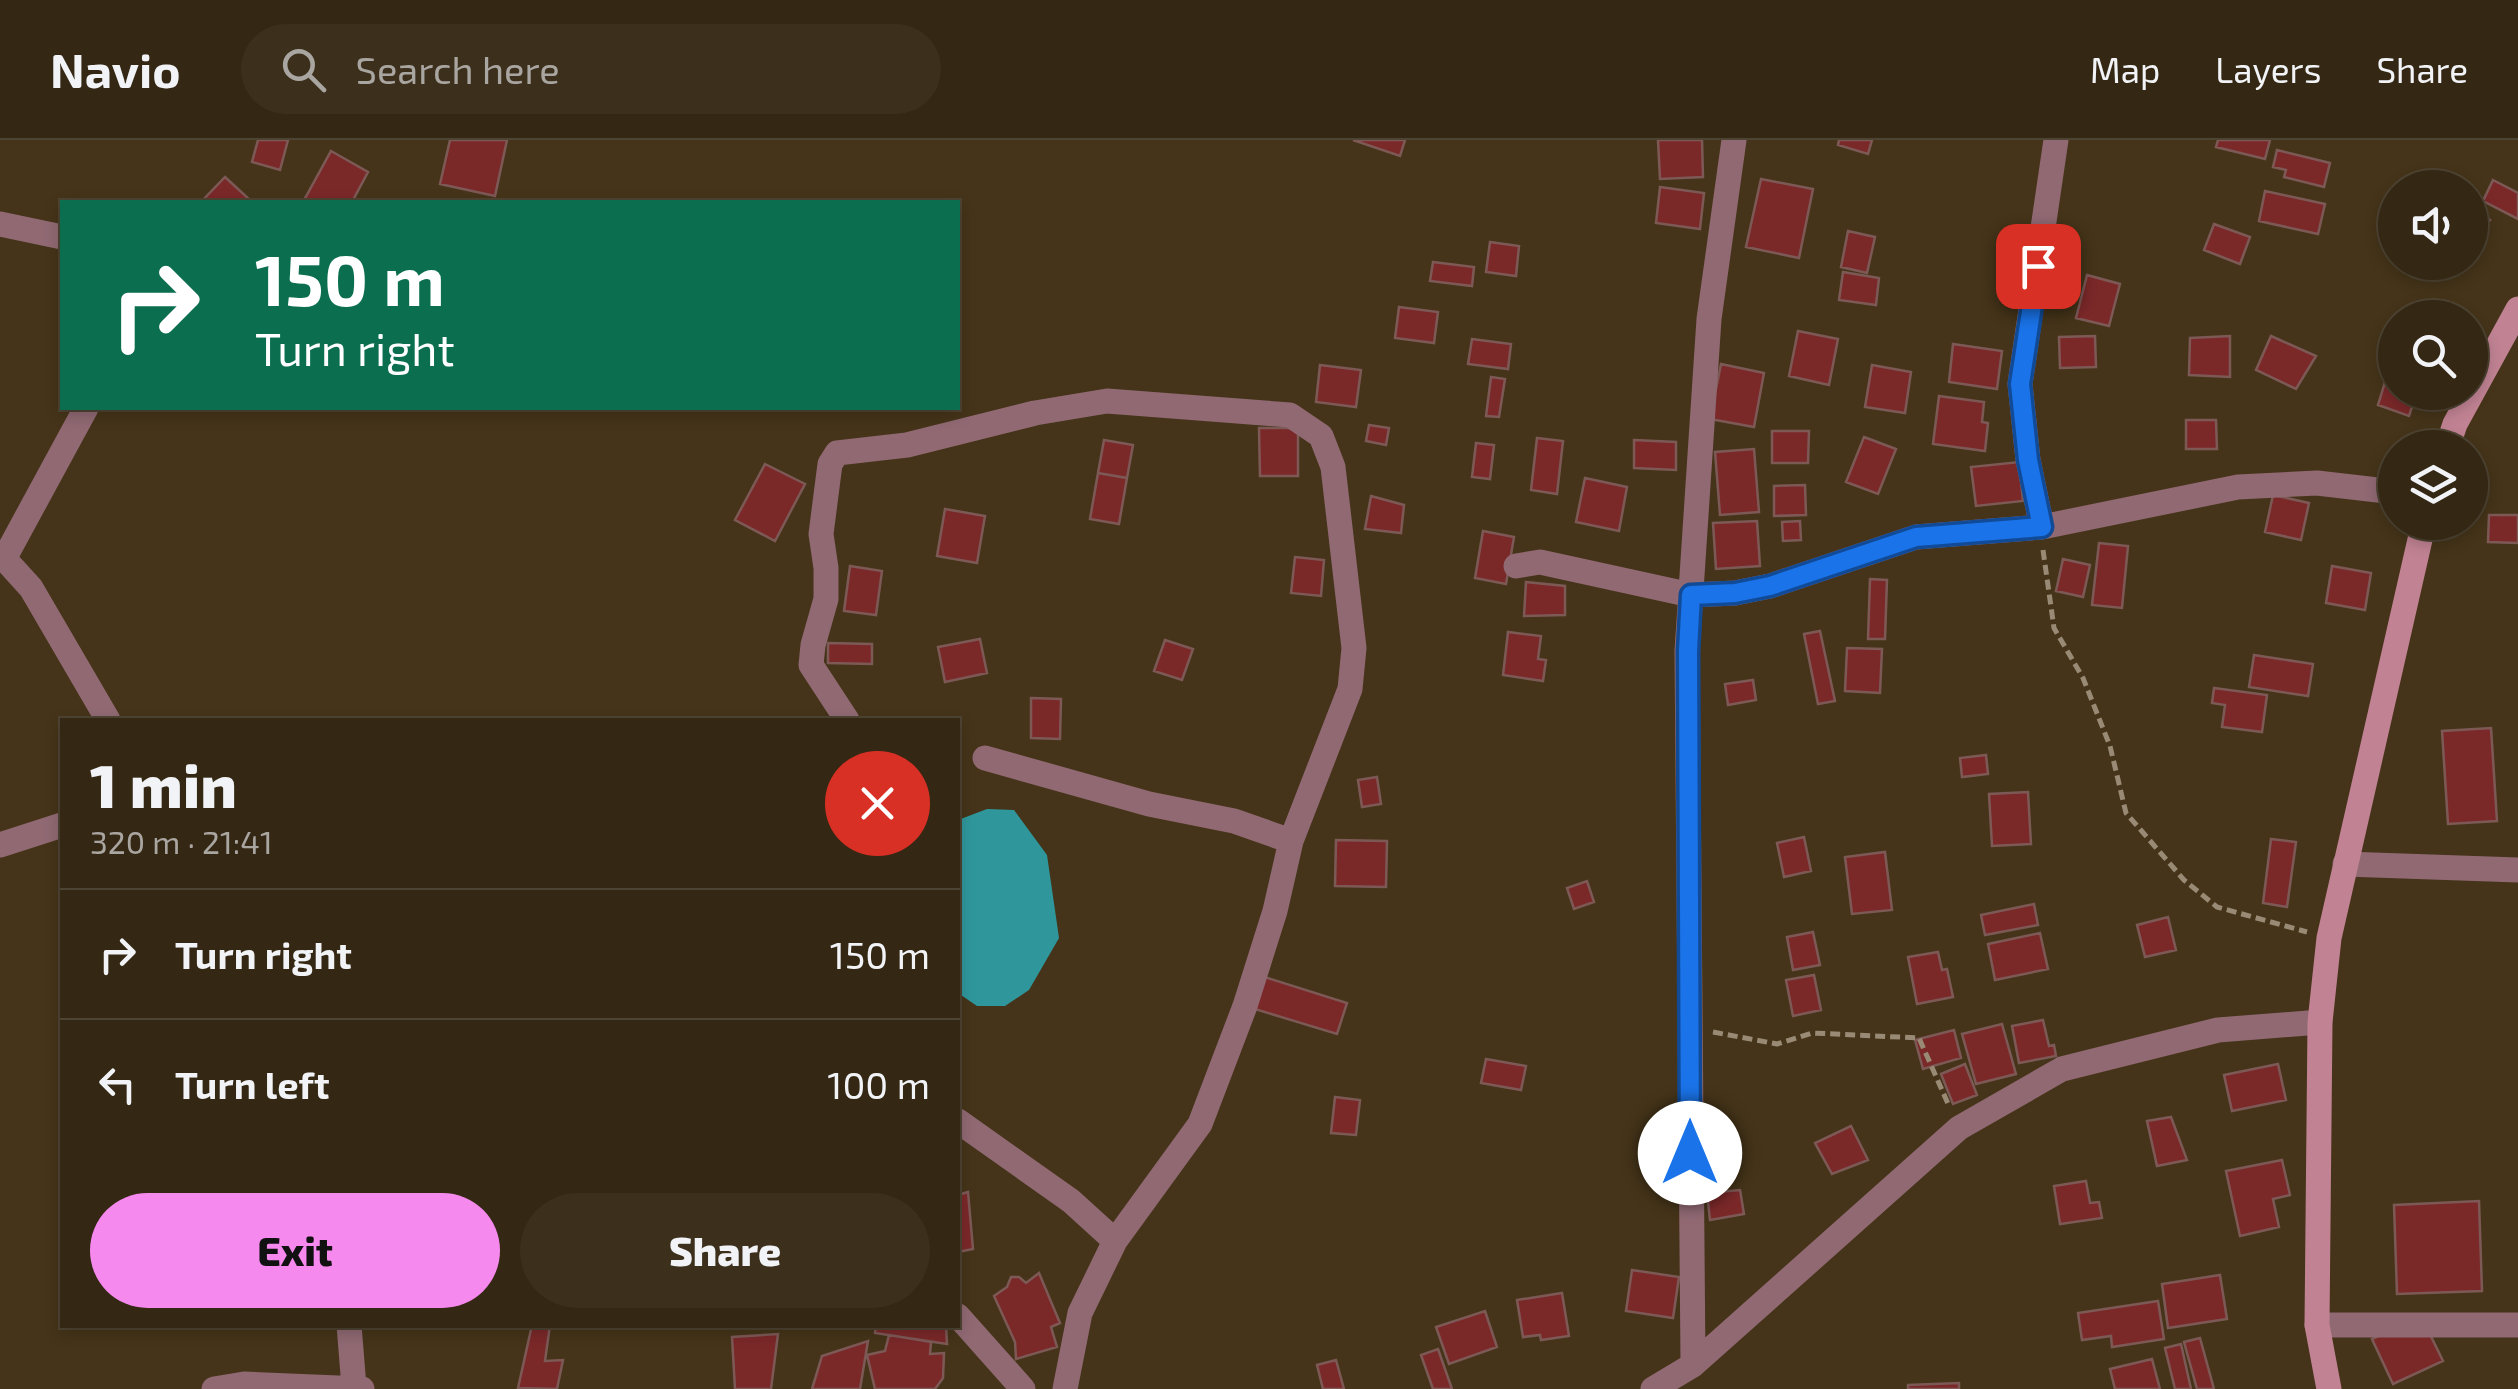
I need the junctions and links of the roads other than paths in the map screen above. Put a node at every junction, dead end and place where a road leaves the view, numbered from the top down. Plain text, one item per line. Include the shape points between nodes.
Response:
1 (1734, 140) edge
2 (2056, 140) edge
3 (0, 224) edge
4 (60, 236) edge
5 (2518, 309) edge
6 (85, 410) edge
7 (2453, 430) edge
8 (2378, 490) edge
9 (2042, 527) junction
10 (2420, 540) edge
11 (2, 556) edge
12 (1516, 566) dead end
13 (1691, 595) junction
14 (107, 718) edge
15 (846, 718) edge
16 (985, 758) dead end
17 (60, 825) edge
18 (1292, 841) junction
19 (0, 845) edge
20 (2345, 864) junction
21 (2518, 870) edge
22 (2320, 1022) junction
23 (960, 1122) edge
24 (1115, 1241) junction
25 (960, 1318) edge
26 (2317, 1325) junction
27 (2518, 1325) edge
28 (349, 1328) edge
29 (1693, 1365) junction
30 (358, 1388) edge
31 (214, 1389) edge
32 (1022, 1389) edge
33 (1065, 1389) edge
34 (1653, 1389) edge
35 (2328, 1389) edge

1 - 13 street via 1709,319
2 - 9 street via 2020,384
3 - 4 street
5 - 7 main road
6 - 11 street
8 - 9 street via 2318,483 2238,487
9 - 13 street via 1916,537 1770,586
10 - 20 main road
11 - 14 street via 31,588
12 - 13 street via 1540,562
13 - 29 street
15 - 18 street via 811,665 826,599 821,534 830,464 838,454 907,446 1107,401 1290,415 1321,436 1333,468 1354,648 1350,688
16 - 18 street via 1149,804 1234,820
17 - 19 street
18 - 24 street via 1245,1006 1200,1124
20 - 21 street
20 - 22 main road
22 - 26 main road
22 - 29 street via 2218,1030 2062,1069 1959,1128
23 - 24 street via 1071,1201
24 - 33 street via 1080,1313
25 - 32 street
26 - 27 street
26 - 35 main road
28 - 30 street
29 - 34 street
30 - 31 street

